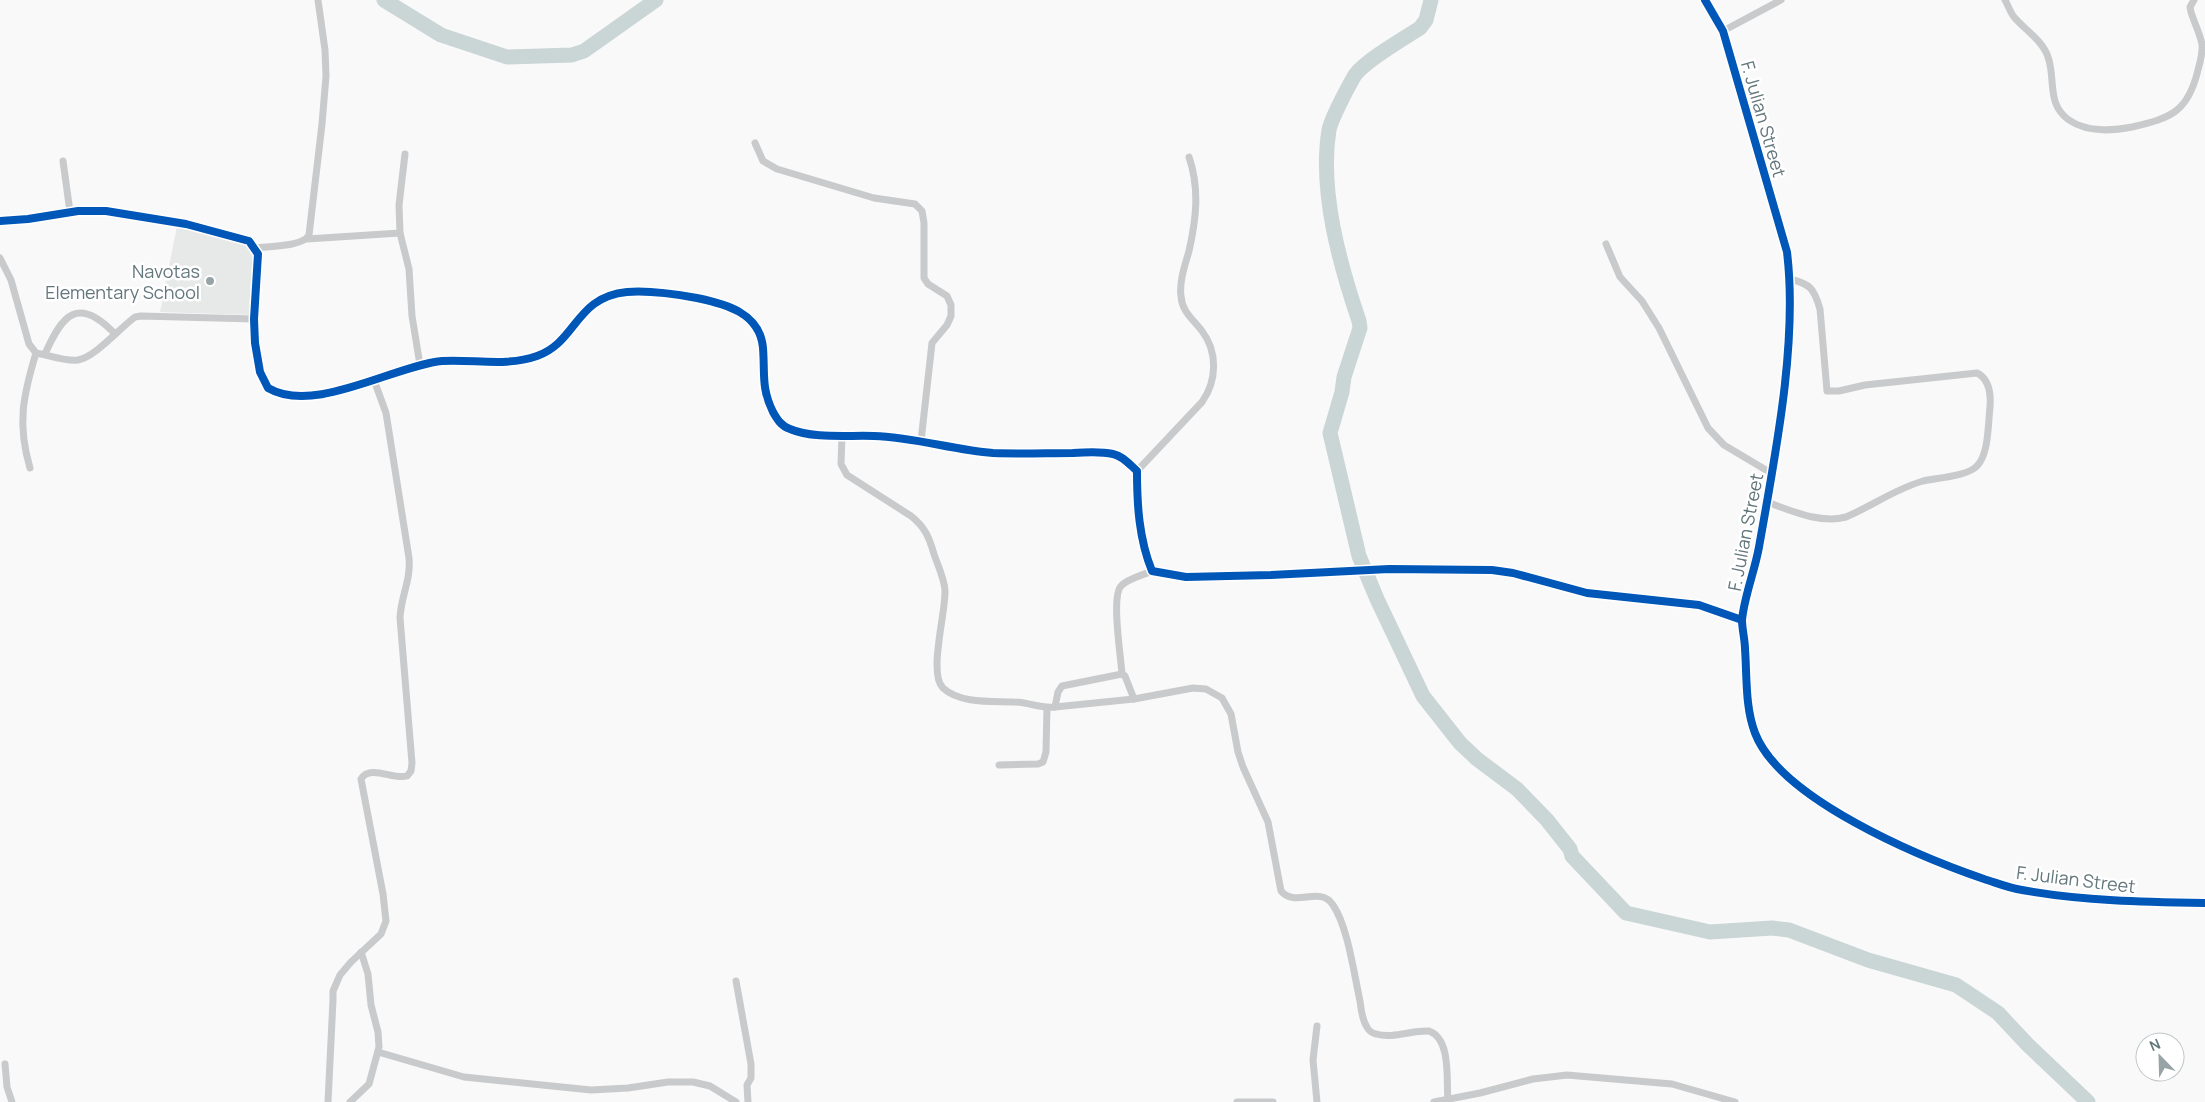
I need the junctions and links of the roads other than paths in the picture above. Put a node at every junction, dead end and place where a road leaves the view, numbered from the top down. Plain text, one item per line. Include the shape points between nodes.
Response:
1 (318, 0) edge
2 (1706, 0) edge
3 (1781, 0) edge
4 (2005, 0) edge
5 (2194, 0) edge
6 (1723, 31) junction
7 (755, 143) dead end
8 (405, 154) dead end
9 (1190, 158) dead end
10 (63, 161) dead end
11 (70, 212) junction
12 (0, 221) edge
13 (400, 233) junction
14 (307, 239) junction
15 (1606, 244) dead end
16 (255, 248) junction
17 (0, 258) edge
18 (1790, 278) junction
19 (254, 319) junction
20 (115, 334) junction
21 (36, 353) junction
22 (45, 354) junction
23 (420, 365) junction
24 (374, 380) junction
25 (842, 436) junction
26 (921, 441) junction
27 (30, 468) dead end
28 (1137, 472) junction
29 (1771, 473) junction
30 (1767, 502) junction
31 (1152, 571) junction
32 (1742, 620) junction
33 (1122, 674) junction
34 (1134, 699) junction
35 (1055, 707) junction
36 (1047, 708) junction
37 (999, 765) dead end
38 (2205, 903) edge
39 (361, 952) junction
40 (736, 980) dead end
41 (1317, 1026) dead end
42 (378, 1052) junction
43 (5, 1064) dead end
44 (1448, 1101) edge
45 (12, 1102) edge
46 (328, 1102) edge
47 (350, 1102) edge
48 (736, 1102) edge
49 (748, 1102) edge
50 (1237, 1102) edge
51 (1273, 1102) edge
52 (1317, 1102) edge
53 (1434, 1102) edge
54 (1735, 1102) edge

1 - 14 street via 326,76
2 - 6 street, F. Julian Street
3 - 6 street
4 - 5 street via 2013,16 2048,56 2052,90 2060,110 2068,120 2104,130 2148,123 2170,115 2189,98 2202,52 2190,7
6 - 18 street, F. Julian Street via 1787,252
7 - 26 street via 763,161 776,169 874,198 915,204 922,211 924,278 947,296 952,310 947,325 932,343
8 - 13 street via 399,204
9 - 28 street via 1197,192 1180,295 1185,310 1210,343 1214,370 1209,391 1202,402
10 - 11 street
11 - 12 street
11 - 16 street via 106,211 161,219 244,239
13 - 14 street
13 - 23 street via 409,269
14 - 16 street
15 - 29 street via 1620,277 1642,300 1659,328 1708,428 1724,445
16 - 19 street via 258,254
17 - 21 street via 8,270 29,344
18 - 29 street, F. Julian Street via 1788,348
18 - 30 street via 1806,283 1817,297 1827,391 1977,373 1989,391 1987,439 1977,467 1902,488 1846,517 1824,519
19 - 20 street via 141,316
19 - 24 street via 260,372 268,388 276,393 316,395
20 - 22 street via 81,359
20 - 22 street via 101,320 74,314 59,325
21 - 22 street
21 - 27 street via 22,406
23 - 24 street
23 - 25 street via 444,361 511,362 537,356 559,343 586,309 612,294 647,292 688,296 733,308 753,323 762,344 765,393 783,426 806,433
24 - 39 street via 386,413 409,558 410,578 401,601 400,618 412,763 410,774 404,777 372,772 361,779 386,911 381,934
25 - 26 street
25 - 36 street via 842,464 847,475 921,523 928,534 944,583 945,604 936,665 943,688 967,698 1023,702
26 - 28 street via 993,452 1111,454
28 - 31 street via 1140,526
29 - 30 street, F. Julian Street
30 - 32 street, F. Julian Street
31 - 32 street via 1196,577 1345,570 1465,569 1513,573 1587,593 1699,604
31 - 33 street via 1125,583 1117,592
32 - 38 street, F. Julian Street via 1755,733 1773,763 1806,791 1850,820 1950,867 2019,890 2092,900
33 - 34 street via 1126,676
33 - 35 street via 1067,684 1058,692
34 - 35 street
34 - 44 street via 1194,688 1206,689 1222,698 1231,714 1243,767 1268,822 1281,891 1288,897 1322,896 1332,903 1348,943 1368,1029 1376,1034 1394,1035 1429,1031 1441,1040
35 - 36 street
36 - 37 street via 1043,762
39 - 42 street via 367,968 379,1037
39 - 46 street via 340,975 333,992
40 - 49 street via 751,1064
41 - 52 street via 1313,1060
42 - 47 street via 369,1084
42 - 48 street via 464,1077 591,1090 693,1082 710,1086
43 - 45 street
44 - 53 street
44 - 54 street via 1533,1079 1567,1075 1672,1084
50 - 51 street

